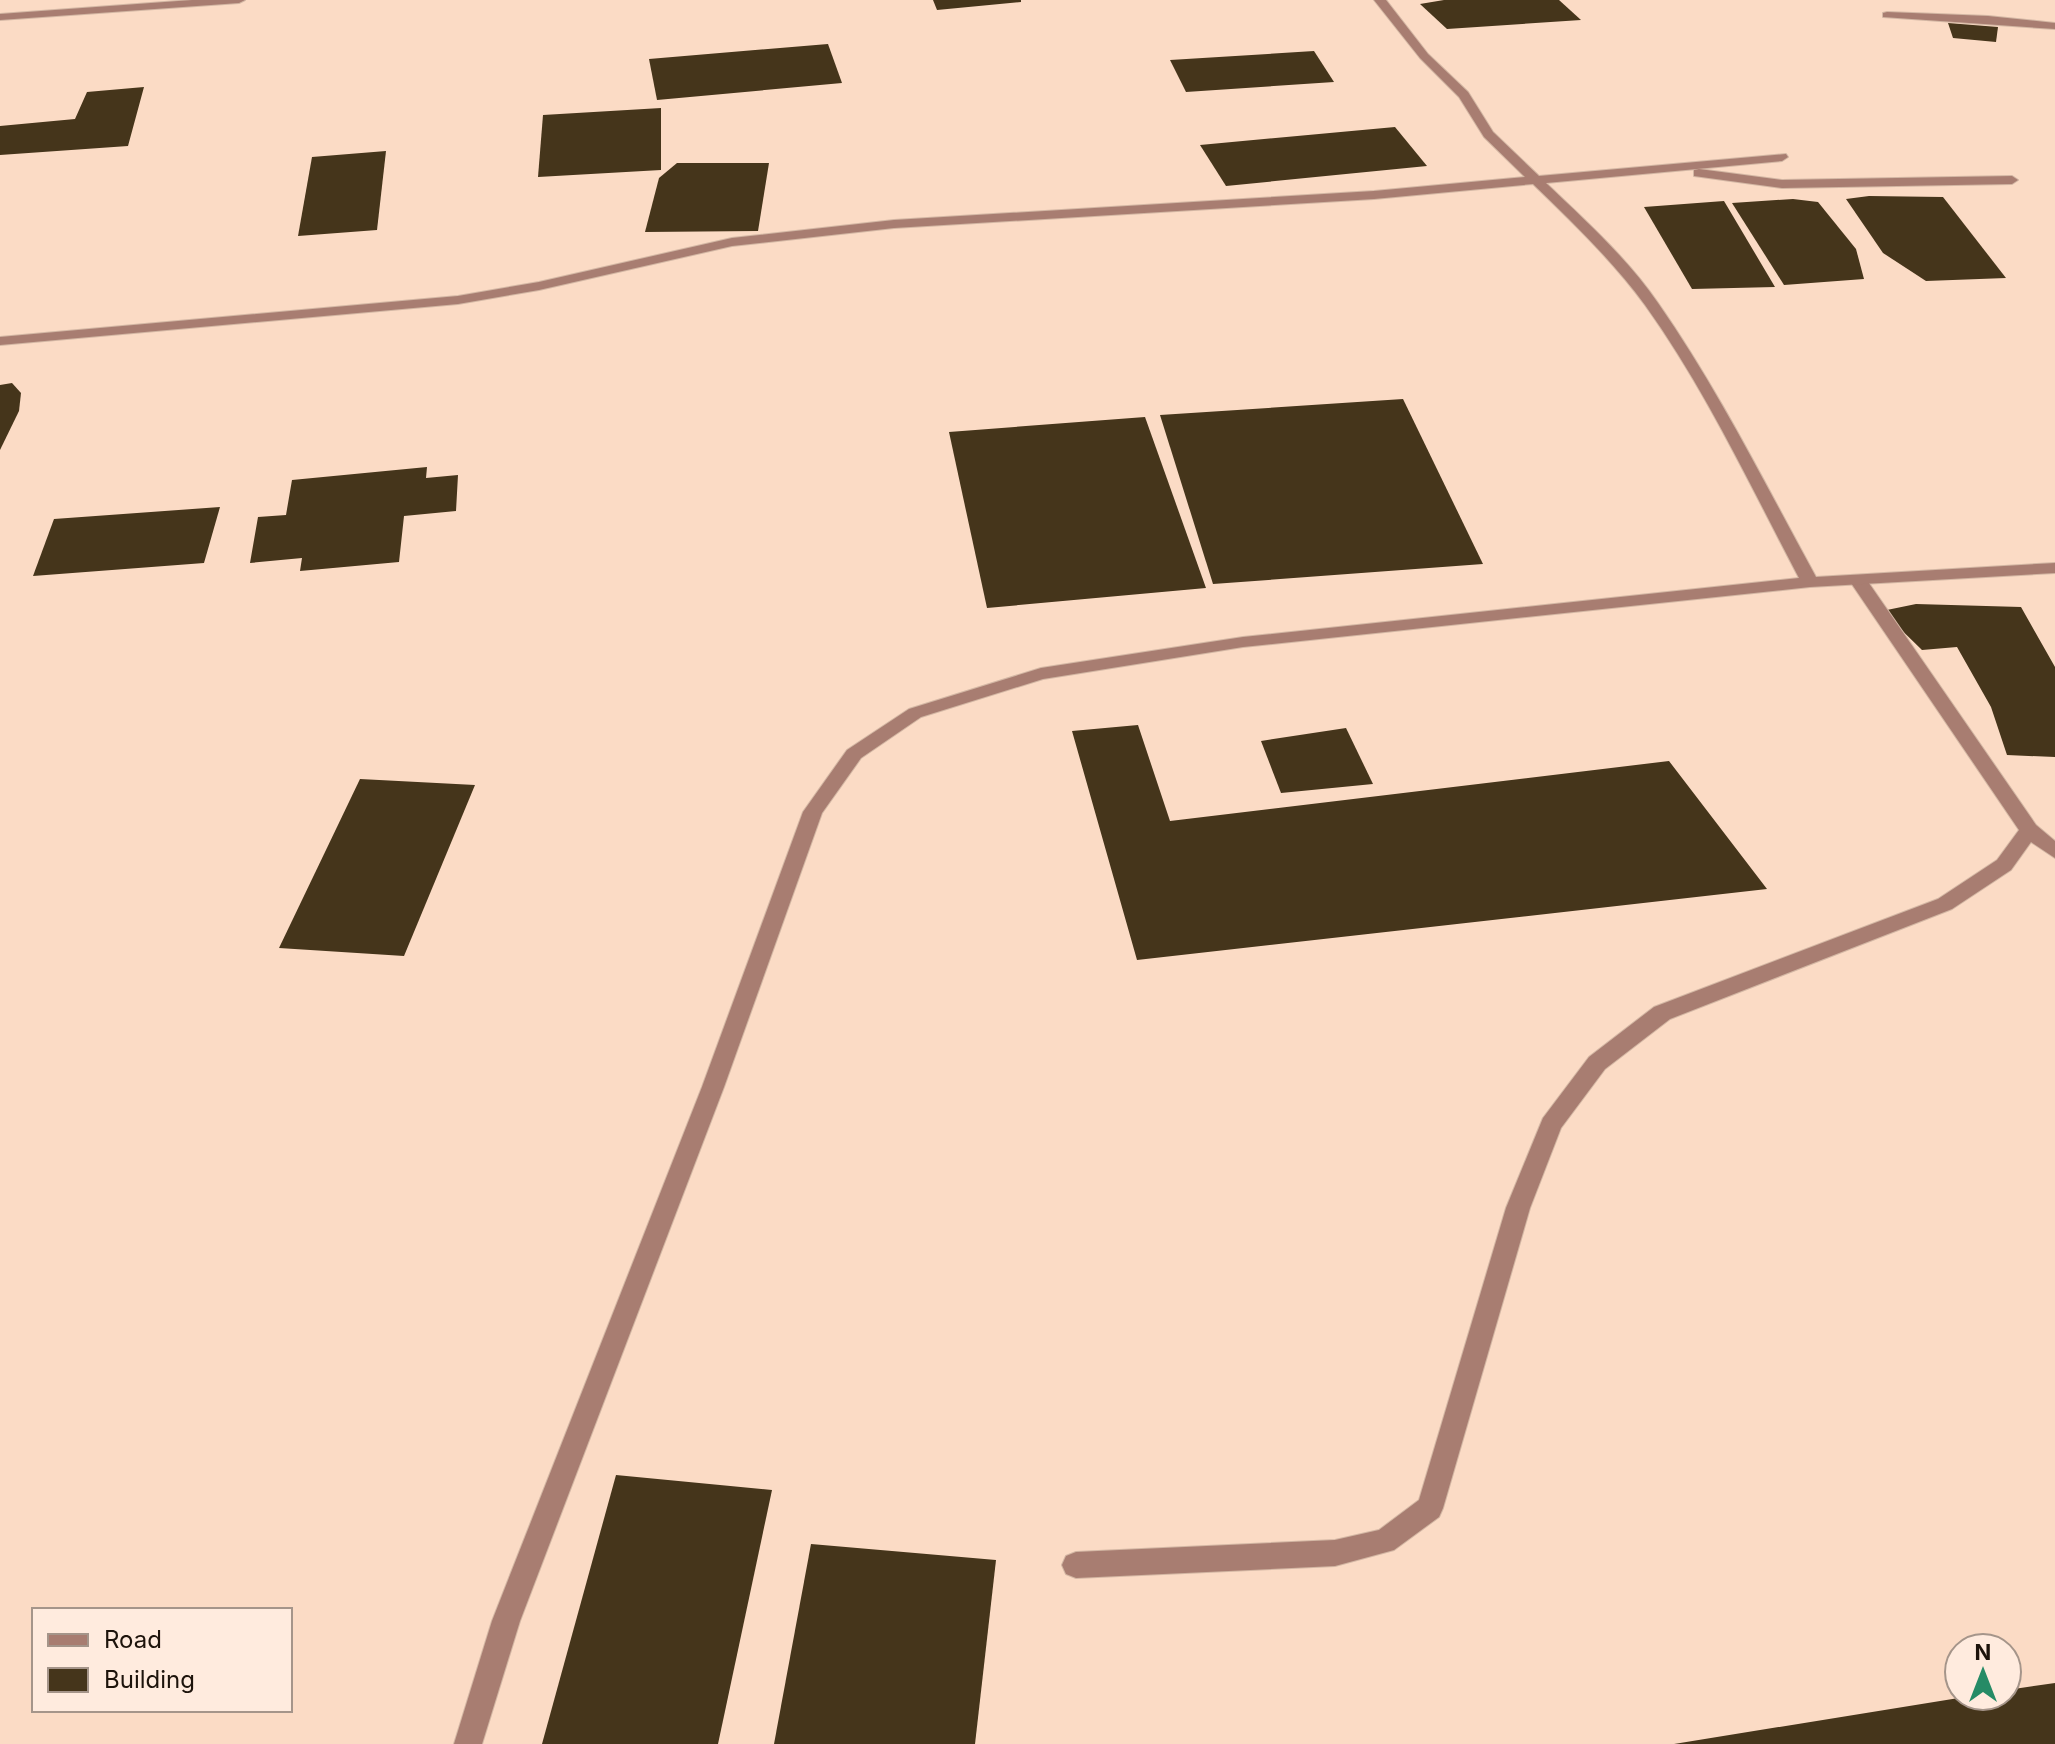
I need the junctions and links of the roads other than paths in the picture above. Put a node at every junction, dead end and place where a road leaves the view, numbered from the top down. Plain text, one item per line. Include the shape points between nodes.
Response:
1 (239, 0) edge
2 (1380, 0) edge
3 (1887, 15) dead end
4 (0, 17) edge
5 (2055, 26) edge
6 (1782, 157) dead end
7 (1664, 168) junction
8 (1534, 180) junction
9 (2012, 180) dead end
10 (0, 341) edge
11 (2055, 568) edge
12 (1858, 580) junction
13 (1810, 582) junction
14 (2029, 830) junction
15 (2055, 851) edge
16 (1076, 1565) dead end
17 (468, 1744) edge

1 - 4 street
2 - 8 street via 1424,56 1464,95 1488,134
3 - 5 street
6 - 7 street
7 - 8 street
7 - 9 street via 1782,184
8 - 10 street via 850,229 732,242 458,300
8 - 13 street via 1619,262 1668,326
11 - 12 street
12 - 13 street
12 - 14 street
13 - 17 street via 1243,642 1041,674 915,713 854,754 813,812 708,1102 506,1621
14 - 15 street
14 - 16 street via 2004,865 1945,904 1662,1013 1597,1063 1551,1124 1518,1208 1430,1508 1385,1541 1335,1553

